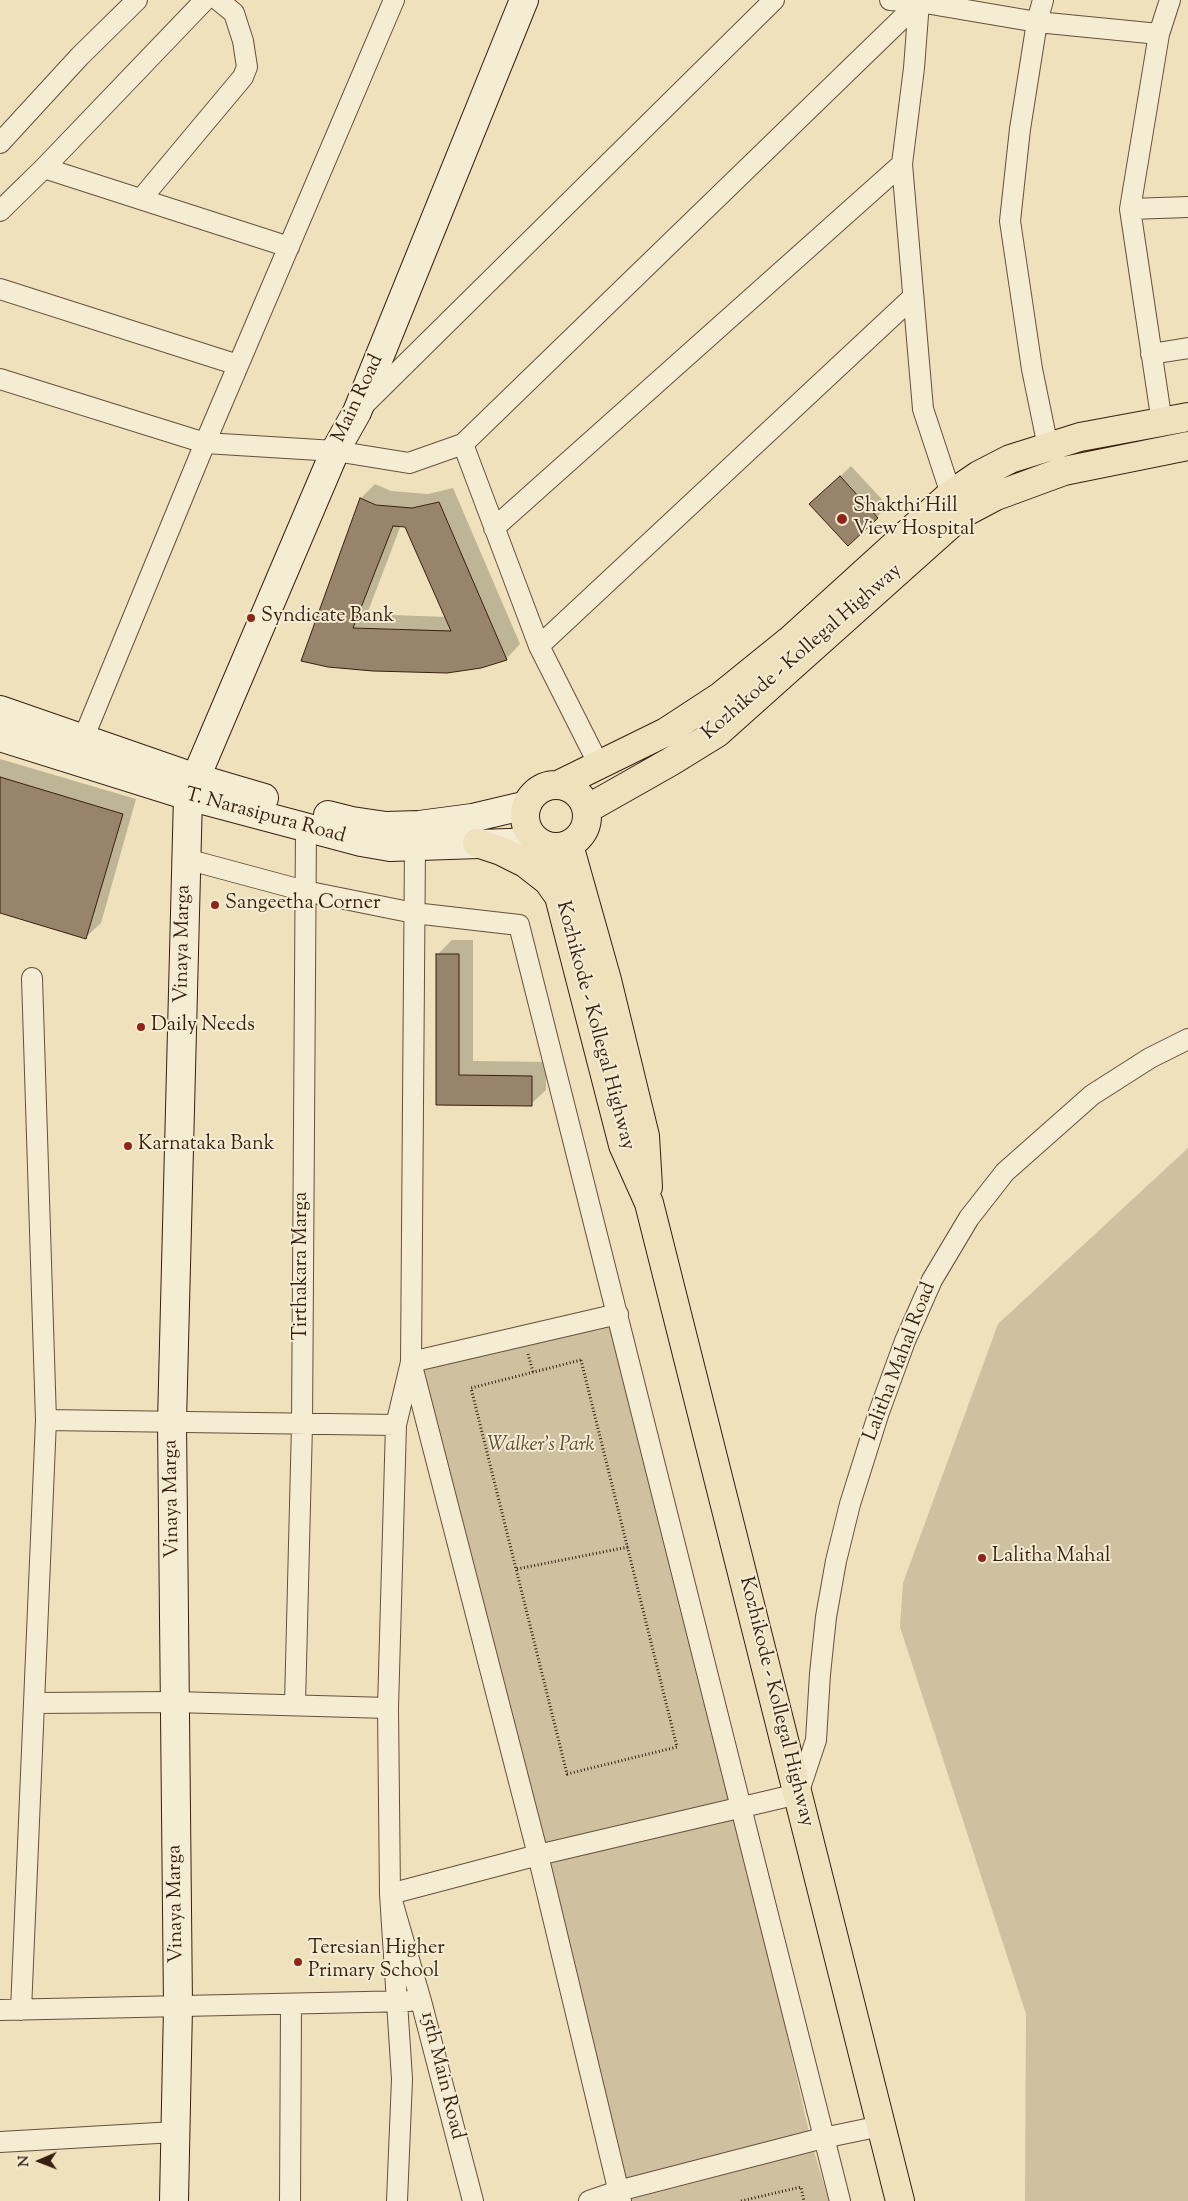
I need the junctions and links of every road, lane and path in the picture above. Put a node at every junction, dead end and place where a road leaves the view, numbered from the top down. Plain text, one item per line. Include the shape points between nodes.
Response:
1 (137, 0) edge
2 (205, 0) edge
3 (218, 0) edge
4 (394, 0) edge
5 (524, 0) edge
6 (774, 0) edge
7 (890, 0) edge
8 (1043, 0) edge
9 (1170, 0) edge
10 (919, 2) junction
11 (991, 7) edge
12 (1037, 22) junction
13 (1159, 34) junction
14 (0, 143) edge
15 (902, 164) junction
16 (44, 168) junction
17 (141, 199) junction
18 (1188, 206) edge
19 (1130, 209) junction
20 (0, 211) edge
21 (289, 247) junction
22 (0, 289) edge
23 (913, 297) junction
24 (1188, 348) edge
25 (1151, 354) junction
26 (238, 365) junction
27 (0, 379) edge
28 (357, 412) junction
29 (1188, 417) edge
30 (1162, 423) junction
31 (205, 443) junction
32 (463, 444) junction
33 (1188, 446) edge
34 (1048, 447) junction
35 (335, 451) junction
36 (950, 494) junction
37 (494, 528) junction
38 (899, 555) junction
39 (539, 646) junction
40 (0, 710) edge
41 (0, 737) edge
42 (83, 739) junction
43 (599, 765) junction
44 (636, 781) junction
45 (558, 785) junction
46 (192, 787) junction
47 (527, 805) junction
48 (587, 809) junction
49 (306, 828) junction
50 (476, 843) junction
51 (551, 844) junction
52 (415, 846) junction
53 (186, 859) junction
54 (305, 892) junction
55 (560, 899) junction
56 (414, 913) junction
57 (590, 918) junction
58 (32, 978) dead end
59 (1188, 1039) edge
60 (649, 1203) junction
61 (618, 1314) junction
62 (411, 1362) junction
63 (46, 1420) junction
64 (172, 1422) junction
65 (302, 1425) junction
66 (396, 1425) junction
67 (628, 1547) junction
68 (517, 1569) junction
69 (175, 1702) junction
70 (34, 1703) junction
71 (295, 1704) junction
72 (388, 1708) junction
73 (798, 1794) junction
74 (740, 1808) junction
75 (538, 1855) junction
76 (390, 1894) junction
77 (421, 2000) junction
78 (398, 2002) junction
79 (290, 2004) junction
80 (178, 2007) junction
81 (0, 2010) edge
82 (21, 2010) junction
83 (881, 2126) junction
84 (175, 2132) junction
85 (823, 2138) junction
86 (0, 2142) edge
87 (620, 2196) edge
88 (174, 2201) edge
89 (290, 2201) edge
90 (396, 2201) edge
91 (473, 2201) edge
92 (590, 2201) edge
93 (741, 2201) edge
94 (804, 2201) edge
95 (840, 2201) edge
96 (900, 2201) edge

1 - 14 street
2 - 16 street
3 - 17 street via 234,13 247,67 243,76
4 - 21 street
5 - 28 street, Main Road
6 - 28 street
7 - 10 street
8 - 12 street
9 - 13 street
10 - 11 street
10 - 15 street
10 - 32 street
11 - 12 street
12 - 13 street
12 - 34 street via 1020,129 1010,222 1032,369
13 - 19 street
15 - 23 street
15 - 37 street
16 - 17 street
16 - 20 street
17 - 21 street
18 - 19 street
19 - 25 street
21 - 26 street
22 - 26 street
23 - 36 street via 923,409
23 - 39 street
24 - 25 street
25 - 30 street
26 - 31 street
27 - 31 street
28 - 35 street, Main Road
29 - 30 main road, Kozhikode - Kollegal Highway
30 - 34 main road, Kozhikode - Kollegal Highway via 1080,437
31 - 35 street
31 - 42 street
32 - 35 street via 409,463
32 - 37 street
33 - 38 main road, Kozhikode - Kollegal Highway via 1064,471 996,496
34 - 36 main road, Kozhikode - Kollegal Highway via 1010,459
35 - 46 street, Main Road
36 - 38 main road, Kozhikode - Kollegal Highway
37 - 39 street
38 - 43 main road, Kozhikode - Kollegal Highway via 721,696 666,732
38 - 44 main road, Kozhikode - Kollegal Highway via 717,733
39 - 43 street
40 - 42 street, T. Narasipura Road
41 - 46 street, T. Narasipura Road
42 - 46 street, T. Narasipura Road
43 - 45 main road, Kozhikode - Kollegal Highway
44 - 48 main road, Kozhikode - Kollegal Highway
44 - 57 main road via 616,801 591,838 586,858
45 - 47 main road via 539,790
45 - 48 main road via 576,792
46 - 47 street, T. Narasipura Road via 386,826 472,818
46 - 49 street, T. Narasipura Road
46 - 53 street, Vinaya Marga
47 - 51 main road via 526,825 531,834
48 - 51 main road via 588,820 578,839
49 - 52 street, T. Narasipura Road via 371,844
49 - 54 street, Tirthakara Marga
50 - 51 street, T. Narasipura Road
50 - 52 street, T. Narasipura Road
50 - 55 main road via 525,864 548,881
51 - 55 main road, Kozhikode - Kollegal Highway
51 - 57 main road, Kozhikode - Kollegal Highway
52 - 56 street
53 - 54 street
53 - 64 street, Vinaya Marga
54 - 56 street
54 - 65 street, Tirthakara Marga
55 - 60 main road, Kozhikode - Kollegal Highway via 623,1145
56 - 61 street via 519,925
56 - 62 street
57 - 60 main road, Kozhikode - Kollegal Highway via 645,1136
58 - 63 street
59 - 73 street, Lalitha Mahal Road via 1092,1094 1005,1172 969,1218 932,1280 879,1412 850,1504 826,1617 816,1740
60 - 73 main road, Kozhikode - Kollegal Highway
61 - 62 street
61 - 74 street
62 - 66 street
62 - 75 street
63 - 64 street
63 - 70 street
64 - 65 street
64 - 69 street, Vinaya Marga
65 - 66 street
65 - 71 street, Tirthakara Marga
66 - 72 street
67 - 68 path
67 - 68 path via 581,1360 472,1388
67 - 68 path via 677,1747 568,1774
69 - 70 street
69 - 71 street
69 - 80 street, Vinaya Marga
70 - 82 street
71 - 72 street
72 - 76 street
73 - 74 street
73 - 83 main road, Kozhikode - Kollegal Highway
74 - 75 street
74 - 85 street
75 - 76 street
75 - 87 street
76 - 77 street, 15th Main Road
76 - 78 street
77 - 78 street
77 - 91 street, 15th Main Road
78 - 79 street
78 - 90 street via 402,2079
79 - 80 street
79 - 89 street
80 - 82 street
80 - 84 street, Vinaya Marga
81 - 82 street
83 - 85 street
83 - 96 main road, Kozhikode - Kollegal Highway
84 - 86 street
84 - 88 street, Vinaya Marga
85 - 87 street
85 - 95 street
87 - 92 street
93 - 94 path via 801,2187

